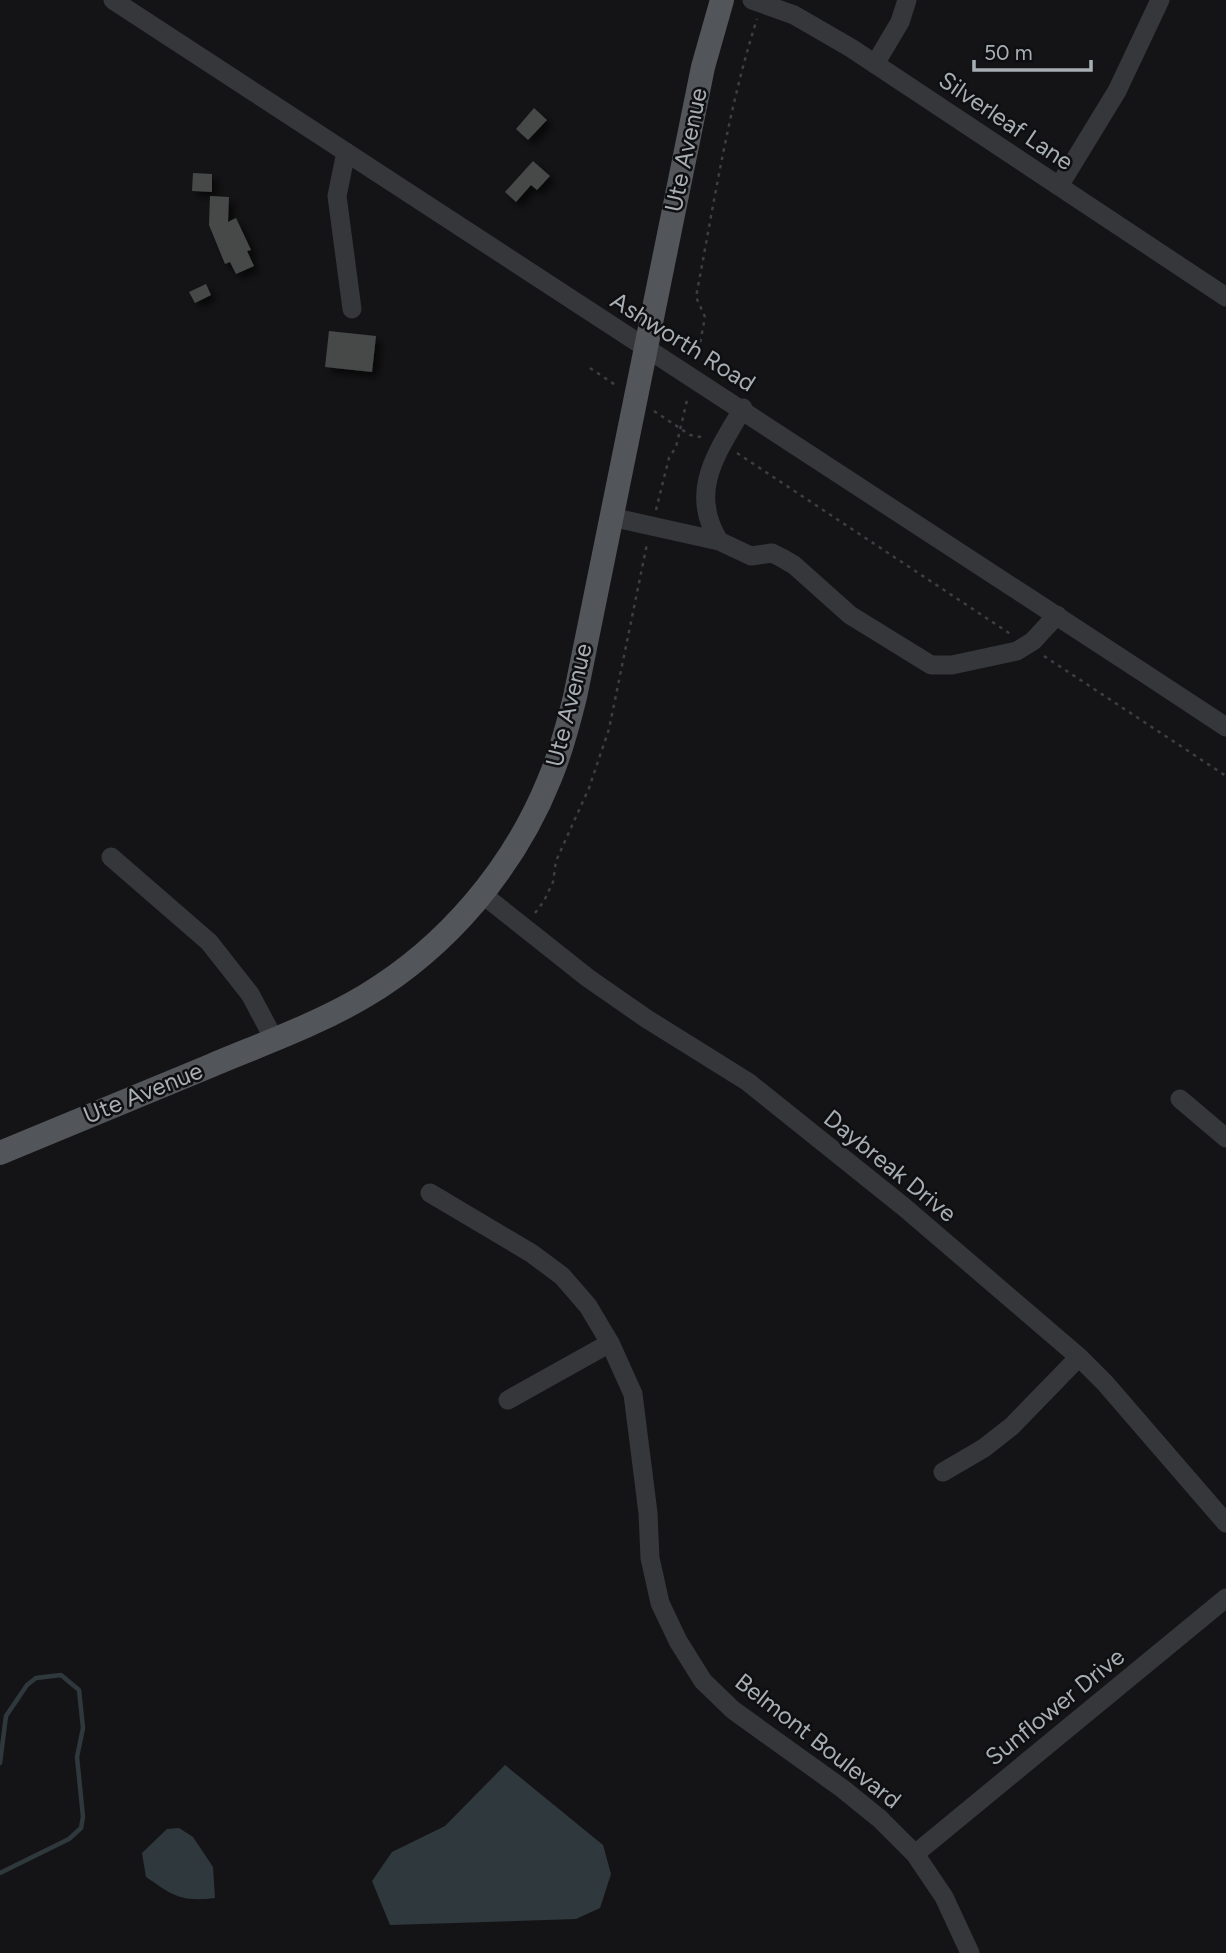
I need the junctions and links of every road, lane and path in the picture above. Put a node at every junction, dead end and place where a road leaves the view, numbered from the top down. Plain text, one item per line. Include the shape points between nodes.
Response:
1 (113, 0) edge
2 (722, 0) edge
3 (907, 0) edge
4 (1160, 0) edge
5 (757, 2) edge
6 (875, 64) junction
7 (346, 152) junction
8 (1059, 186) junction
9 (1226, 297) edge
10 (352, 309) dead end
11 (645, 348) junction
12 (590, 368) dead end
13 (693, 377) junction
14 (635, 398) junction
15 (743, 408) junction
16 (681, 429) junction
17 (722, 444) junction
18 (611, 517) junction
19 (652, 526) junction
20 (719, 541) junction
21 (1057, 615) junction
22 (1027, 645) junction
23 (1226, 727) edge
24 (1226, 776) edge
25 (111, 857) dead end
26 (482, 894) junction
27 (524, 927) junction
28 (274, 1040) junction
29 (1180, 1098) dead end
30 (1226, 1138) edge
31 (0, 1153) edge
32 (430, 1194) dead end
33 (610, 1343) junction
34 (1079, 1357) junction
35 (508, 1400) dead end
36 (943, 1472) dead end
37 (1226, 1522) edge
38 (1226, 1598) edge
39 (915, 1854) junction
40 (970, 1953) edge

1 - 7 street, Ashworth Road
2 - 11 main road, Ute Avenue via 702,67
3 - 6 street via 900,22
4 - 8 street via 1117,92
5 - 6 street, Silverleaf Lane via 794,15
5 - 13 path via 696,297 705,317
6 - 8 street, Silverleaf Lane
7 - 10 street via 337,196
7 - 11 street, Ashworth Road
8 - 9 street, Silverleaf Lane
11 - 13 street, Ashworth Road
11 - 14 main road, Ute Avenue
12 - 14 path
13 - 15 street, Ashworth Road
13 - 16 path
14 - 16 path
14 - 18 main road, Ute Avenue
15 - 17 street
15 - 21 street, Ashworth Road
16 - 17 path
16 - 19 path
17 - 20 street via 709,469 706,491 707,516
17 - 22 path
18 - 19 street
18 - 26 main road, Ute Avenue via 562,744 518,843
19 - 20 street
19 - 27 path via 609,729 556,861 553,882
20 - 22 street via 751,556 772,553 794,565 850,615 931,665 985,659
21 - 22 street
21 - 23 street, Ashworth Road
22 - 24 path
25 - 28 street via 209,942 250,994
26 - 27 street, Daybreak Drive
26 - 28 main road, Ute Avenue via 396,975 334,1013
27 - 34 street, Daybreak Drive via 637,1012 748,1082 904,1207
28 - 31 main road, Ute Avenue
29 - 30 street
32 - 33 street, Belmont Boulevard via 562,1276 588,1306
33 - 35 street
33 - 39 street, Belmont Boulevard via 633,1394 650,1558 660,1603 678,1642 703,1681 733,1710 880,1819
34 - 36 street via 1012,1426
34 - 37 street, Daybreak Drive
38 - 39 street, Sunflower Drive
39 - 40 street, Belmont Boulevard via 944,1897

